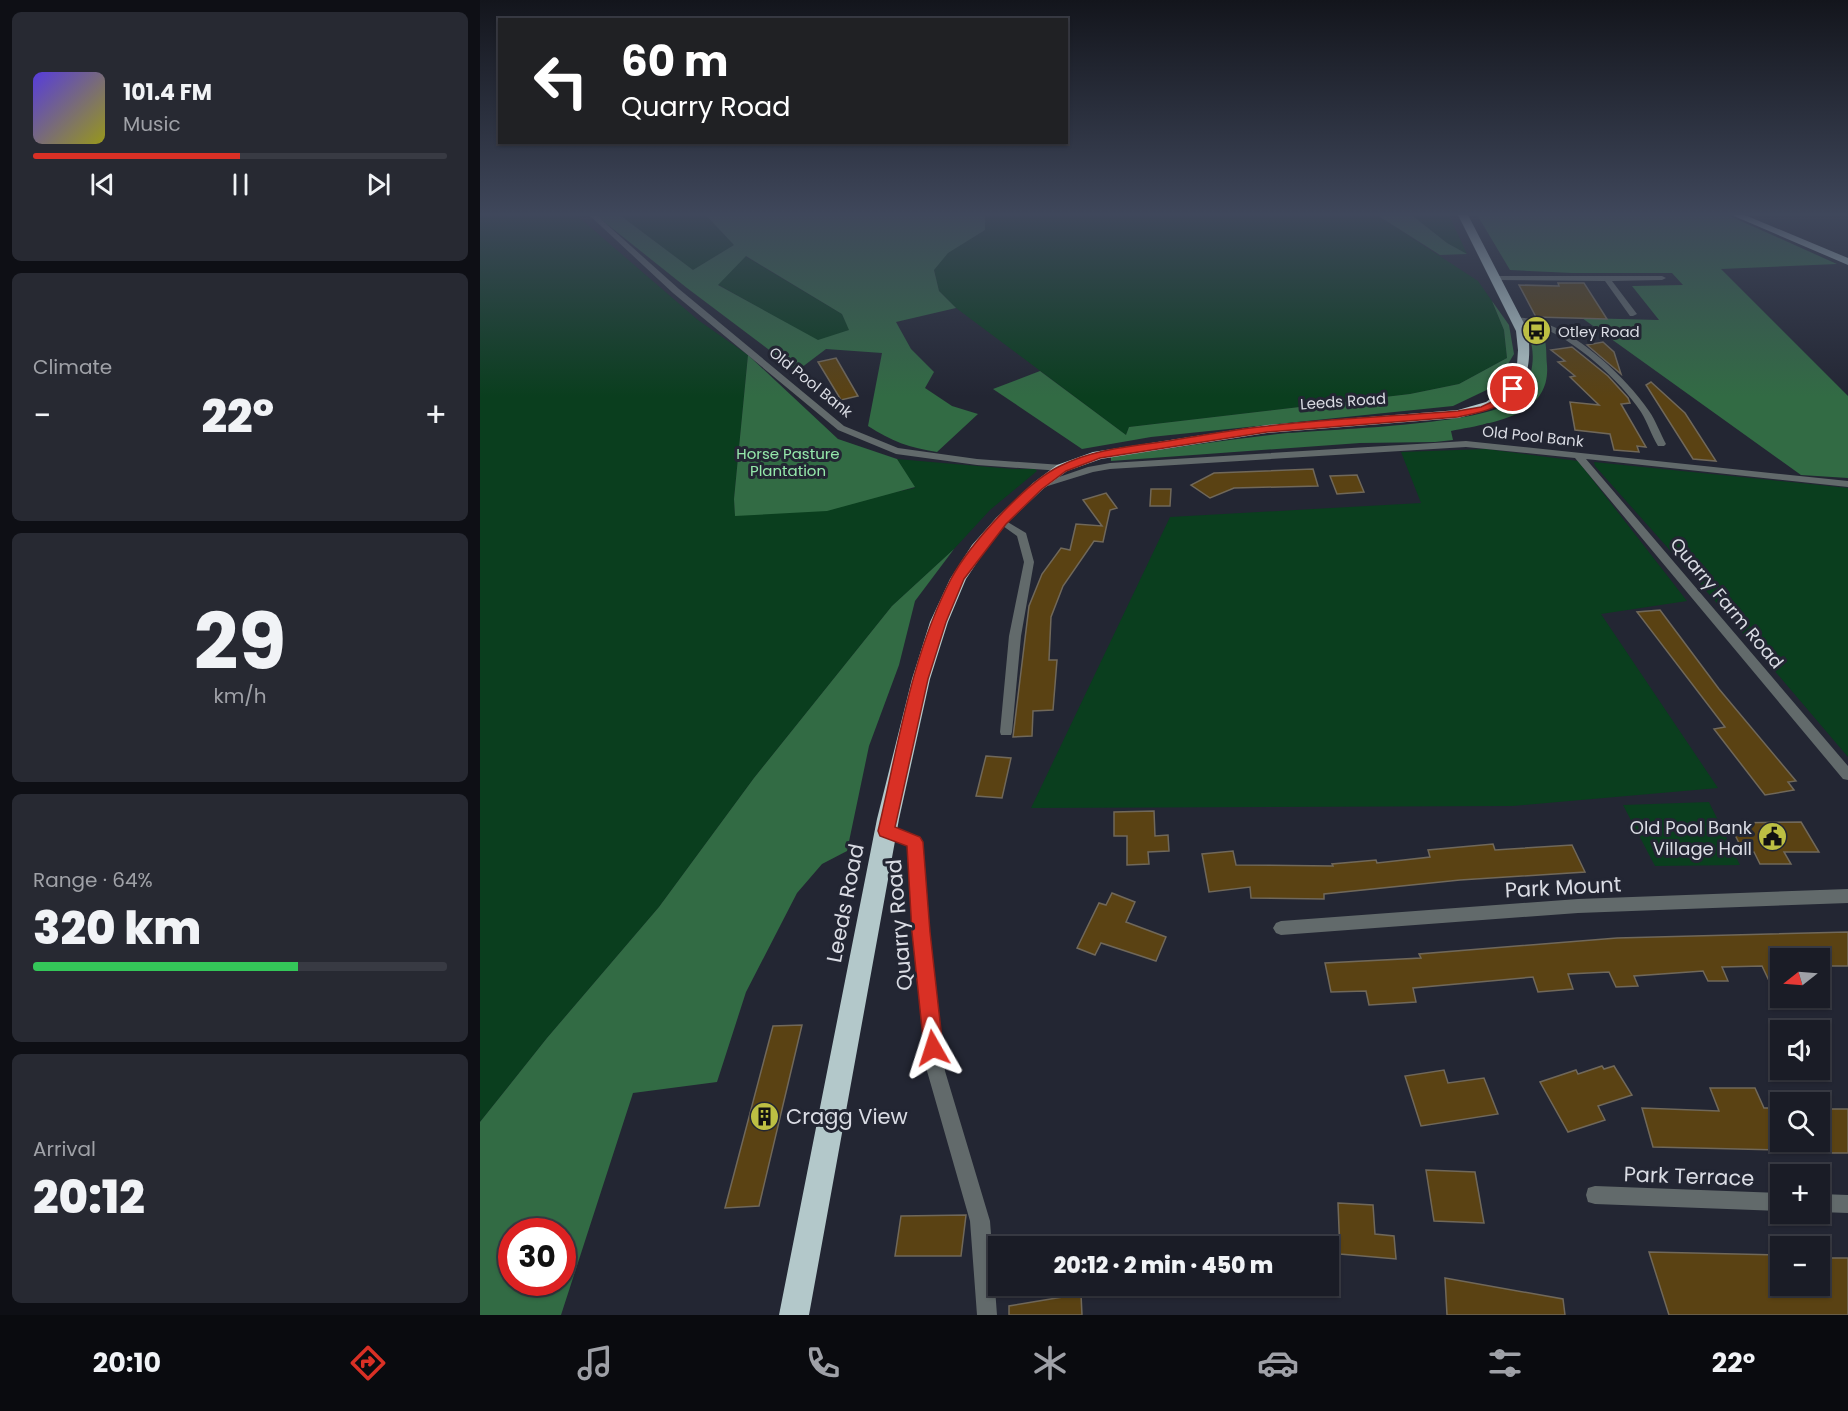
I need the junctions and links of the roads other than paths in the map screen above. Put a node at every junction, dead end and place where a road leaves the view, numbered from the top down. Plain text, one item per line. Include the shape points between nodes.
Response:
1 (658, 274) edge
2 (1493, 274) edge
3 (1495, 278) junction
4 (1607, 279) junction
5 (1662, 279) dead end
6 (1633, 314) dead end
7 (1518, 320) junction
8 (1661, 444) dead end
9 (1578, 456) junction
10 (1062, 468) junction
11 (1848, 484) edge
12 (1038, 486) junction
13 (1001, 521) junction
14 (1006, 732) dead end
15 (1848, 774) edge
16 (886, 831) junction
17 (1848, 896) edge
18 (1281, 928) dead end
19 (1595, 1195) dead end
20 (1770, 1202) edge
21 (1830, 1203) edge
22 (1848, 1204) edge
23 (794, 1315) edge
24 (987, 1315) edge

1 - 10 street, Old Pool Bank via 842,428 896,451 954,460
2 - 3 highway, Leeds Road
3 - 4 street
3 - 7 highway, Leeds Road
4 - 5 street
4 - 6 street
7 - 8 street via 1543,324 1585,351 1645,410
7 - 10 highway, Leeds Road via 1525,347 1520,375 1502,401 1484,409 1267,429 1115,451
9 - 11 street, Old Pool Bank
9 - 12 street, Old Pool Bank via 1466,444 1110,466
9 - 15 street, Quarry Farm Road
10 - 12 highway, Leeds Road
12 - 13 highway, Leeds Road
13 - 14 street via 1022,535 1029,562 1015,636
13 - 16 highway, Leeds Road via 958,579 939,622 921,679
16 - 23 highway, Leeds Road
16 - 24 street, Quarry Road via 915,842 936,1071 980,1221
17 - 18 street, Park Mount via 1578,906
19 - 20 street, Park Terrace
21 - 22 street

